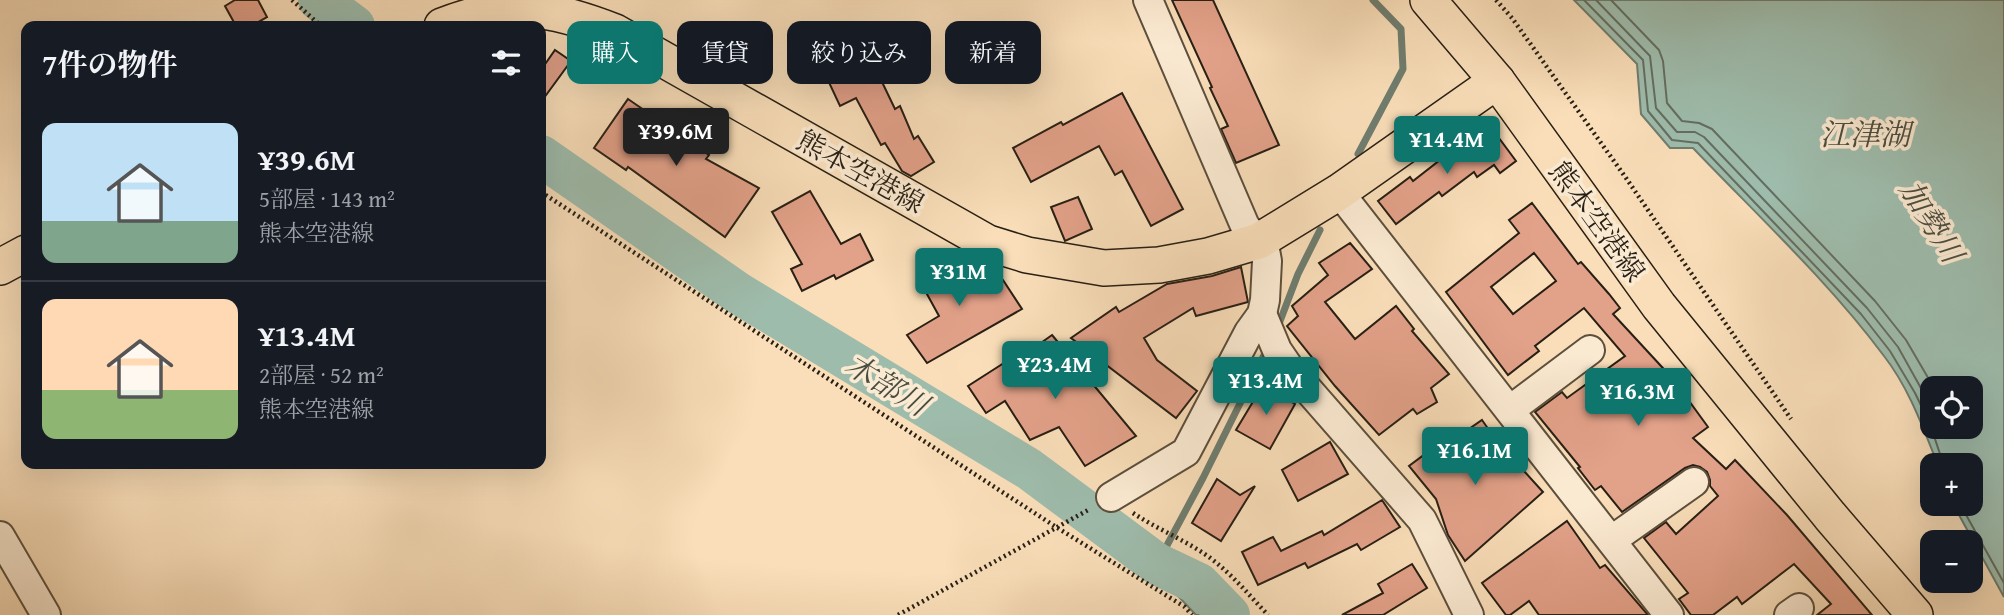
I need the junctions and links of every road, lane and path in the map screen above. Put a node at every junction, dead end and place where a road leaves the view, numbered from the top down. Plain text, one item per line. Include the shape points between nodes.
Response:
1 (292, 0) edge
2 (1148, 0) edge
3 (1428, 0) edge
4 (1496, 0) edge
5 (486, 4) edge
6 (315, 21) edge
7 (452, 21) edge
8 (1497, 80) junction
9 (1339, 192) junction
10 (546, 195) edge
11 (1259, 242) junction
12 (21, 256) edge
13 (0, 267) edge
14 (1264, 317) junction
15 (1590, 350) dead end
16 (1510, 410) junction
17 (1779, 453) junction
18 (1694, 482) dead end
19 (1102, 502) joint
20 (1059, 526) junction
21 (1157, 529) dead end
22 (0, 536) edge
23 (1612, 540) junction
24 (1663, 613) edge
25 (46, 615) edge
26 (898, 615) edge
27 (1192, 615) edge
28 (1268, 615) edge
29 (1469, 615) edge
30 (1915, 615) edge

1 - 6 path
2 - 11 street via 1245,226
3 - 8 main road
4 - 17 path via 1626,178 1795,424
5 - 7 main road, 熊本空港線
5 - 11 main road, 熊本空港線 via 538,6 615,32 988,243 1027,255 1104,268 1159,265
8 - 9 main road, 熊本空港線
8 - 17 main road, 熊本空港線 via 1659,306
9 - 11 main road, 熊本空港線
9 - 16 street
10 - 20 path
11 - 14 street via 1267,261
12 - 13 main road
14 - 19 street via 1249,331 1186,452
14 - 29 street via 1290,369 1422,520
15 - 16 street
16 - 23 street
17 - 30 main road, 熊本空港線
18 - 23 street
19 - 20 path
20 - 26 path
20 - 27 path
21 - 28 path via 1208,557
22 - 25 street
23 - 24 street

